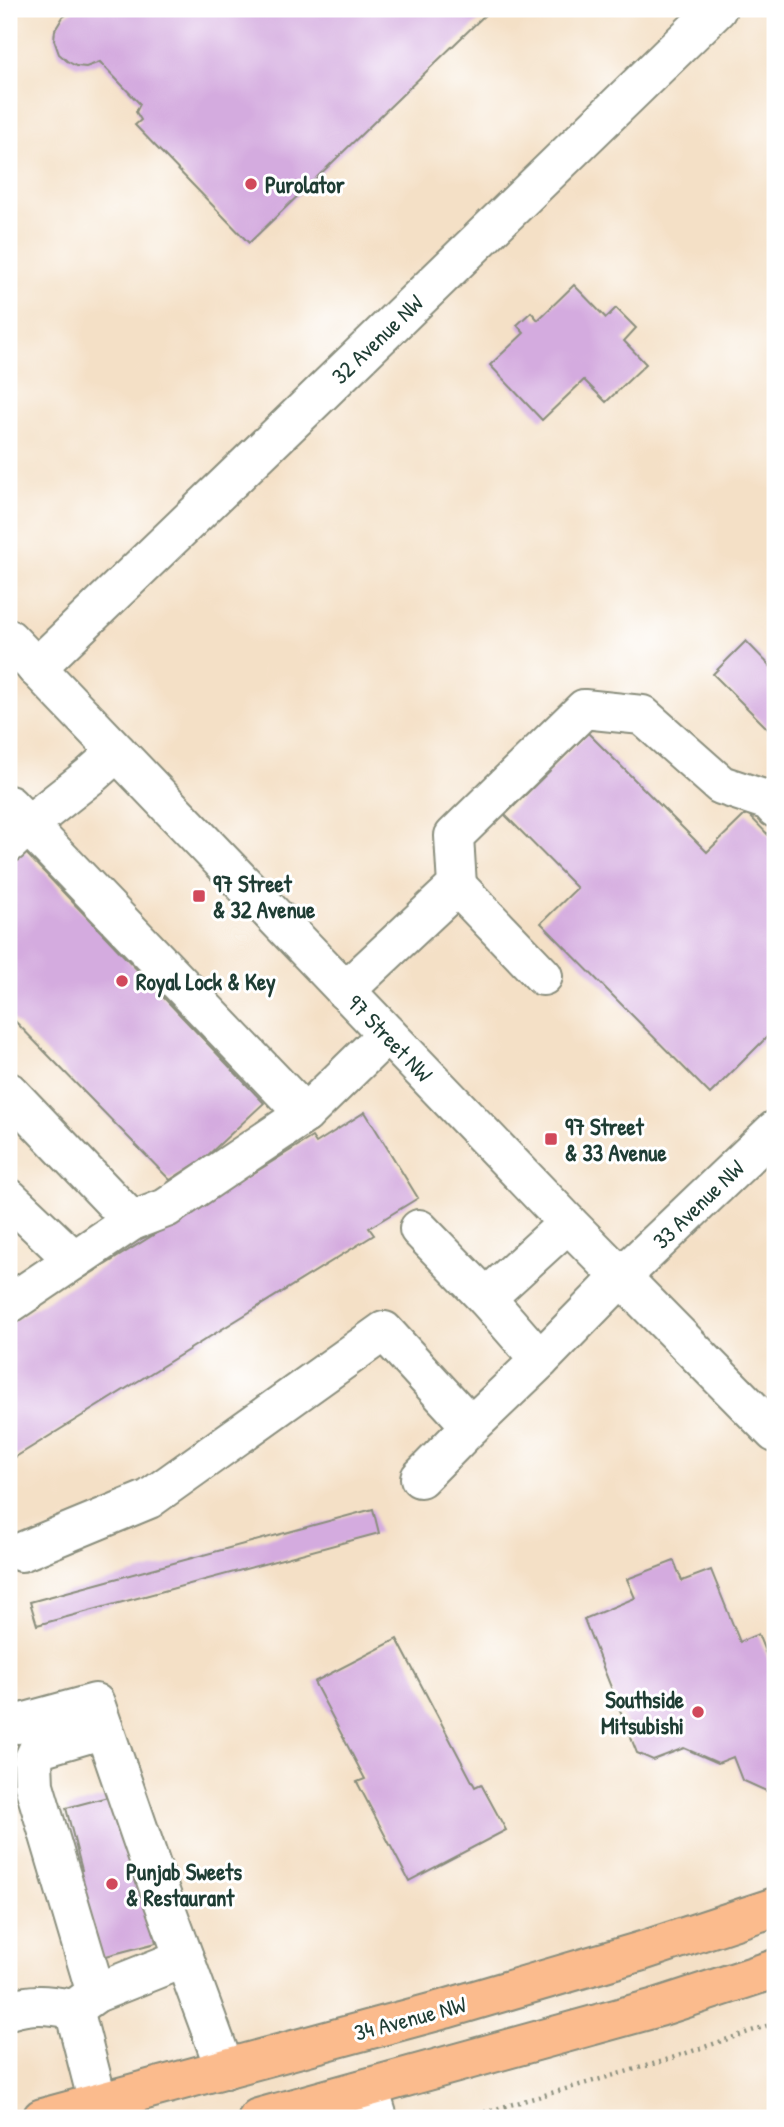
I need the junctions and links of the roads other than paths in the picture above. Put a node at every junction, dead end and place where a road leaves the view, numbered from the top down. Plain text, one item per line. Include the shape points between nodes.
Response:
1 (717, 9) edge
2 (9, 639) edge
3 (36, 668) junction
4 (117, 752) junction
5 (775, 808) edge
6 (15, 825) edge
7 (457, 886) junction
8 (543, 976) dead end
9 (345, 990) junction
10 (387, 1034) junction
11 (9, 1092) edge
12 (305, 1114) junction
13 (775, 1130) edge
14 (9, 1198) edge
15 (132, 1221) junction
16 (568, 1223) junction
17 (419, 1229) dead end
18 (74, 1261) junction
19 (621, 1277) junction
20 (486, 1297) junction
21 (9, 1304) edge
22 (540, 1360) junction
23 (471, 1426) junction
24 (775, 1433) edge
25 (420, 1478) dead end
26 (21, 1552) dead end
27 (18, 1724) dead end
28 (104, 1729) junction
29 (775, 1908) edge
30 (184, 1958) junction
31 (775, 1969) edge
32 (85, 2001) junction
33 (9, 2010) edge
34 (225, 2069) junction
35 (98, 2103) junction
36 (374, 2103) edge
37 (42, 2118) edge
38 (258, 2118) edge

1 - 3 street, 32 Avenue NW
2 - 3 street, 97 Street NW
3 - 4 street, 97 Street NW
4 - 6 street via 90,776
4 - 9 street, 97 Street NW
5 - 7 street via 721,785 642,715 584,709 454,836
6 - 12 street
7 - 8 street
7 - 9 street
9 - 10 street, 97 Street NW
10 - 12 street
10 - 16 street, 97 Street NW
11 - 15 street
12 - 15 street via 166,1208
13 - 19 street, 33 Avenue NW
14 - 18 street
15 - 18 street
16 - 19 street, 97 Street NW
16 - 20 street
17 - 20 street
18 - 21 street
19 - 22 street, 33 Avenue NW
19 - 24 street, 97 Street NW
20 - 22 street
22 - 23 street, 33 Avenue NW
23 - 25 street, 33 Avenue NW
23 - 26 street via 384,1331 149,1499
27 - 28 street via 95,1703
28 - 30 street
28 - 32 street via 39,1748 33,1761 34,1785
29 - 34 main road, 34 Avenue NW via 445,2009
30 - 32 street
30 - 34 street
31 - 36 main road
32 - 33 street via 28,2004
32 - 35 street
34 - 35 main road, 34 Avenue NW
35 - 37 main road, 34 Avenue NW
36 - 38 main road

